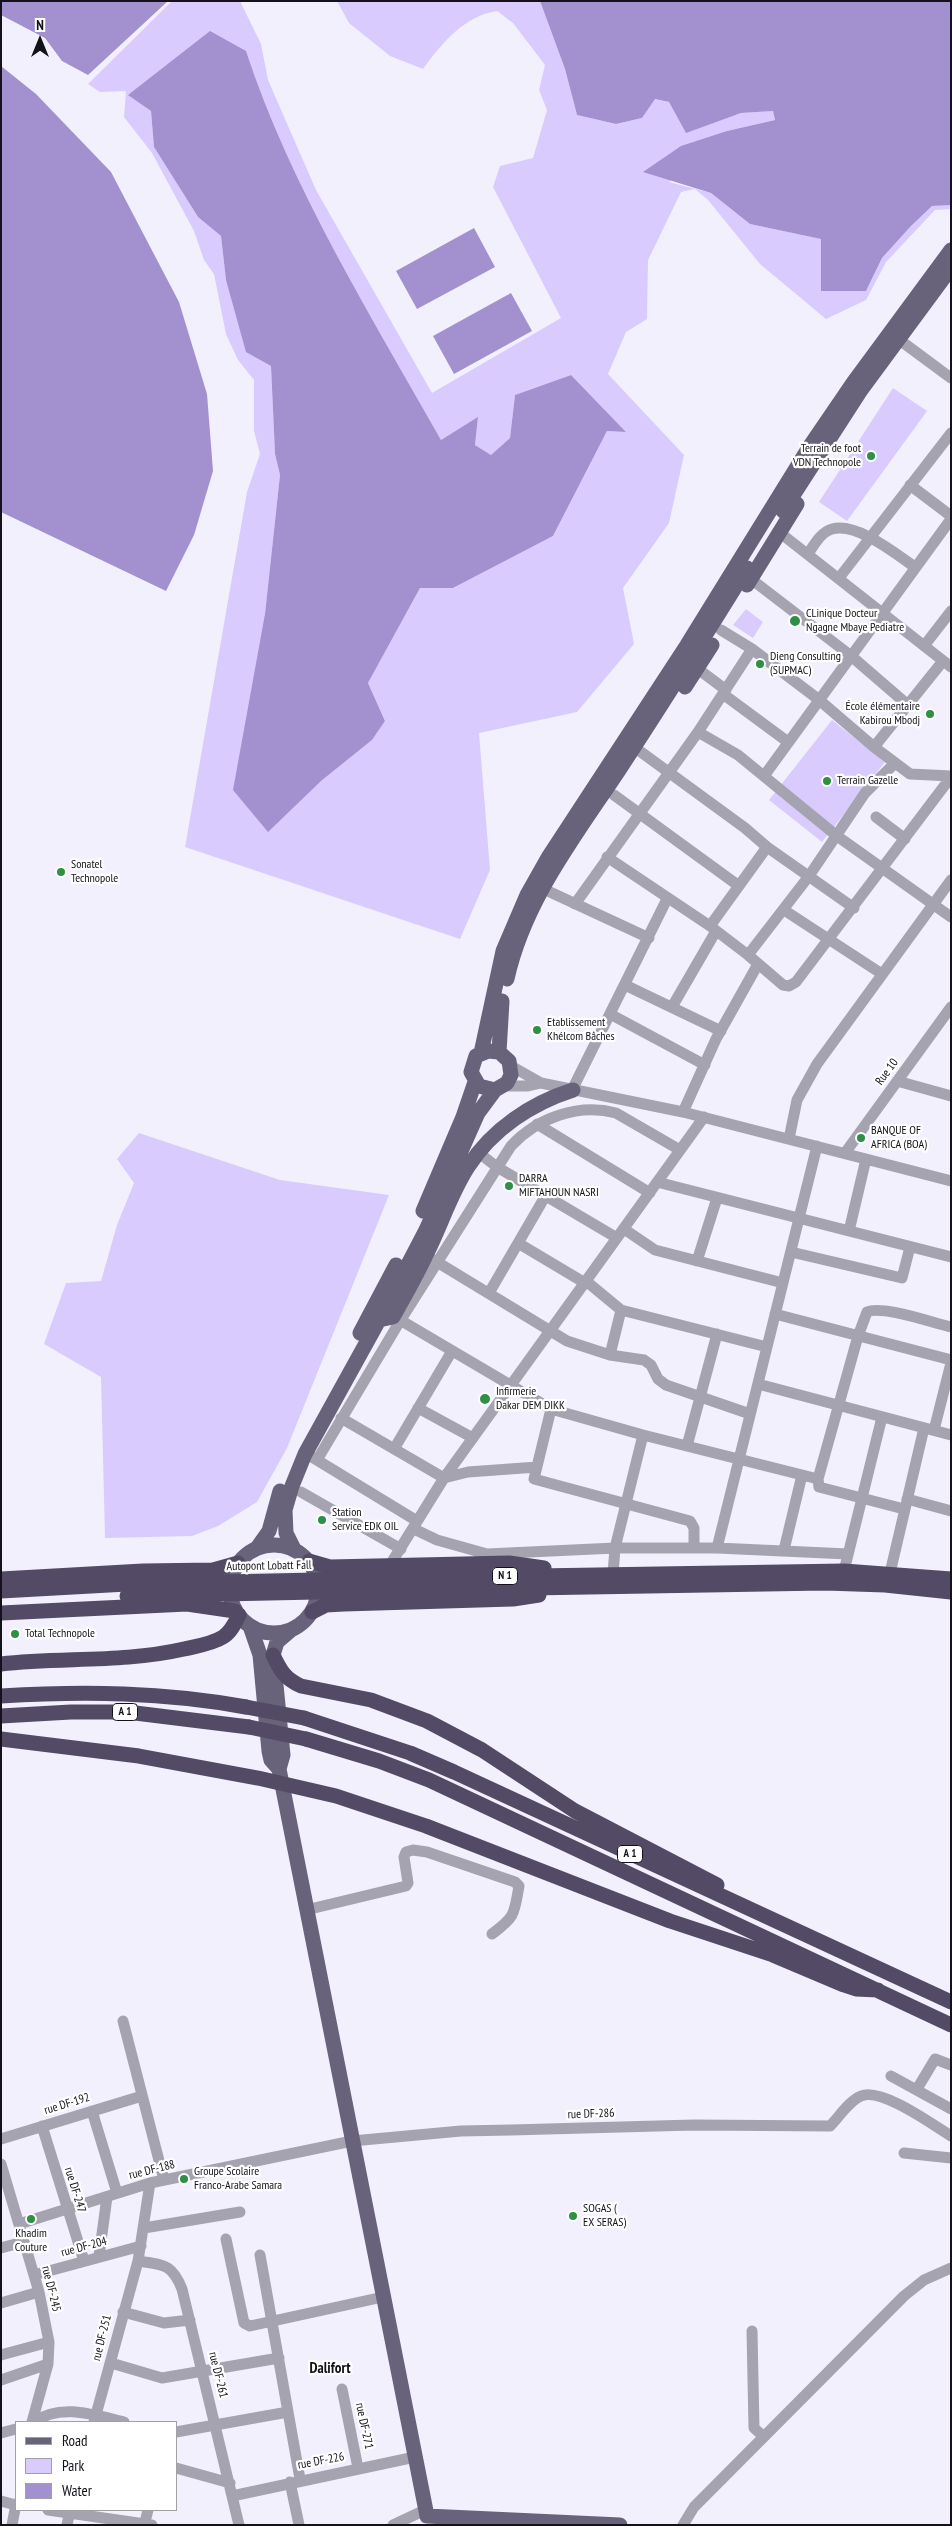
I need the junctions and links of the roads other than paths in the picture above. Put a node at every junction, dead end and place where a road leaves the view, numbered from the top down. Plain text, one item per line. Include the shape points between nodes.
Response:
1 (951, 250) edge
2 (951, 268) edge
3 (951, 284) edge
4 (905, 344) junction
5 (951, 378) edge
6 (951, 433) edge
7 (910, 485) junction
8 (951, 517) edge
9 (779, 532) junction
10 (870, 537) junction
11 (808, 554) junction
12 (915, 567) junction
13 (751, 578) junction
14 (839, 578) junction
15 (951, 611) edge
16 (882, 612) junction
17 (721, 630) junction
18 (924, 646) junction
19 (752, 649) junction
20 (850, 655) junction
21 (947, 664) edge
22 (691, 669) junction
23 (724, 692) junction
24 (818, 699) junction
25 (909, 706) junction
26 (698, 732) junction
27 (788, 742) junction
28 (874, 748) junction
29 (640, 752) junction
30 (895, 763) junction
31 (668, 772) junction
32 (764, 776) junction
33 (951, 777) edge
34 (614, 795) junction
35 (639, 814) junction
36 (876, 816) dead end
37 (837, 836) junction
38 (905, 839) junction
39 (767, 847) junction
40 (606, 857) junction
41 (883, 869) junction
42 (810, 876) junction
43 (951, 880) edge
44 (739, 886) junction
45 (543, 896) junction
46 (667, 899) junction
47 (575, 904) junction
48 (933, 904) junction
49 (854, 908) junction
50 (784, 910) junction
51 (951, 916) edge
52 (713, 928) junction
53 (649, 938) junction
54 (830, 940) junction
55 (748, 955) junction
56 (758, 964) junction
57 (882, 974) junction
58 (625, 984) junction
59 (951, 1007) edge
60 (672, 1008) junction
61 (610, 1014) junction
62 (720, 1032) junction
63 (499, 1052) junction
64 (481, 1053) junction
65 (705, 1065) junction
66 (511, 1066) junction
67 (897, 1081) junction
68 (475, 1082) junction
69 (542, 1083) junction
70 (499, 1088) junction
71 (573, 1090) junction
72 (951, 1096) edge
73 (683, 1112) junction
74 (704, 1117) junction
75 (537, 1124) junction
76 (472, 1126) junction
77 (789, 1139) junction
78 (817, 1146) junction
79 (680, 1150) junction
80 (478, 1153) junction
81 (845, 1153) junction
82 (866, 1159) junction
83 (468, 1166) junction
84 (497, 1167) junction
85 (951, 1181) edge
86 (657, 1182) junction
87 (650, 1193) junction
88 (546, 1194) junction
89 (717, 1198) junction
90 (799, 1218) junction
91 (849, 1232) junction
92 (620, 1233) junction
93 (518, 1243) junction
94 (910, 1247) junction
95 (790, 1252) junction
96 (951, 1257) edge
97 (432, 1259) junction
98 (697, 1261) junction
99 (586, 1282) junction
100 (783, 1283) junction
101 (489, 1293) junction
102 (621, 1310) junction
103 (775, 1314) junction
104 (391, 1319) junction
105 (951, 1327) edge
106 (551, 1330) junction
107 (717, 1334) junction
108 (858, 1336) junction
109 (767, 1347) junction
110 (452, 1351) junction
111 (610, 1355) junction
112 (951, 1361) edge
113 (758, 1384) junction
114 (510, 1386) junction
115 (700, 1398) junction
116 (839, 1405) junction
117 (418, 1408) junction
118 (551, 1409) junction
119 (750, 1414) junction
120 (882, 1417) junction
121 (341, 1418) junction
122 (929, 1429) junction
123 (951, 1434) edge
124 (643, 1435) junction
125 (473, 1438) junction
126 (687, 1446) junction
127 (394, 1449) junction
128 (311, 1457) junction
129 (739, 1459) junction
130 (537, 1467) junction
131 (802, 1476) junction
132 (444, 1478) junction
133 (818, 1479) junction
134 (301, 1492) dead end
135 (861, 1498) junction
136 (624, 1504) junction
137 (906, 1504) junction
138 (951, 1511) edge
139 (416, 1525) junction
140 (257, 1548) junction
141 (615, 1548) junction
142 (694, 1548) junction
143 (717, 1548) junction
144 (294, 1549) junction
145 (401, 1549) junction
146 (784, 1550) junction
147 (848, 1554) junction
148 (238, 1562) junction
149 (309, 1562) junction
150 (390, 1565) junction
151 (844, 1571) junction
152 (890, 1573) junction
153 (603, 1578) junction
154 (1, 1579) edge
155 (951, 1580) edge
156 (127, 1590) junction
157 (1, 1591) edge
158 (951, 1592) edge
159 (1, 1604) edge
160 (312, 1612) junction
161 (1, 1613) edge
162 (237, 1613) junction
163 (250, 1626) junction
164 (292, 1629) junction
165 (273, 1655) junction
166 (1, 1664) edge
167 (1, 1696) edge
168 (1, 1716) edge
169 (1, 1739) edge
170 (280, 1776) junction
171 (734, 1902) junction
172 (306, 1910) junction
173 (492, 1934) dead end
174 (878, 1990) junction
175 (951, 2002) edge
176 (123, 2021) dead end
177 (951, 2024) edge
178 (951, 2065) edge
179 (891, 2076) dead end
180 (917, 2089) junction
181 (142, 2096) junction
182 (951, 2108) edge
183 (92, 2111) junction
184 (42, 2126) junction
185 (951, 2136) edge
186 (1, 2139) edge
187 (352, 2141) junction
188 (904, 2153) dead end
189 (951, 2158) edge
190 (1, 2164) edge
191 (164, 2180) junction
192 (150, 2183) junction
193 (112, 2195) junction
194 (6, 2196) edge
195 (67, 2211) junction
196 (240, 2212) dead end
197 (19, 2224) junction
198 (144, 2228) junction
199 (226, 2239) dead end
200 (23, 2242) junction
201 (141, 2246) junction
202 (1, 2248) edge
203 (260, 2254) dead end
204 (99, 2256) junction
205 (84, 2261) junction
206 (138, 2261) junction
207 (951, 2268) edge
208 (34, 2276) junction
209 (39, 2292) junction
210 (383, 2297) junction
211 (1, 2303) edge
212 (123, 2312) junction
213 (190, 2320) junction
214 (272, 2320) junction
215 (752, 2331) dead end
216 (49, 2342) junction
217 (1, 2355) edge
218 (279, 2358) junction
219 (111, 2363) junction
220 (48, 2364) junction
221 (202, 2371) junction
222 (1, 2380) edge
223 (342, 2389) dead end
224 (288, 2412) junction
225 (95, 2419) edge
226 (33, 2421) edge
227 (35, 2421) edge
228 (114, 2421) edge
229 (216, 2424) junction
230 (15, 2429) edge
231 (178, 2432) edge
232 (1, 2433) edge
233 (763, 2436) junction
234 (415, 2457) junction
235 (358, 2468) junction
236 (178, 2469) edge
237 (295, 2480) junction
238 (230, 2483) junction
239 (232, 2496) junction
240 (1, 2502) edge
241 (15, 2505) edge
242 (15, 2510) edge
243 (70, 2511) edge
244 (148, 2511) edge
245 (427, 2517) edge
246 (148, 2524) edge
247 (12, 2525) edge
248 (67, 2525) edge
249 (239, 2525) edge
250 (299, 2525) edge
251 (392, 2525) edge
252 (620, 2525) edge
253 (683, 2525) edge

1 - 64 main road via 810,446 687,645 549,856 527,895 504,951
2 - 22 main road via 866,382 820,451
3 - 4 main road
4 - 5 street
4 - 9 main road via 847,426
6 - 7 street
7 - 8 street
7 - 10 street
8 - 12 street
9 - 11 street
9 - 13 main road
10 - 11 street via 832,529 820,537
10 - 12 street
10 - 14 street
11 - 14 street
12 - 16 street
13 - 17 main road
13 - 20 street
14 - 16 street
15 - 18 street
16 - 18 street
16 - 20 street
17 - 19 street
17 - 22 main road
18 - 21 street
19 - 23 street
19 - 24 street
20 - 24 street
20 - 25 street
21 - 25 street
22 - 23 street
22 - 29 main road
22 - 45 main road via 568,846
23 - 26 street
23 - 27 street
24 - 27 street
24 - 28 street
25 - 28 street
26 - 31 street
26 - 32 street
27 - 32 street
28 - 30 street
29 - 31 street
29 - 34 main road
30 - 33 street via 910,774
30 - 37 street via 864,793
31 - 35 street
31 - 39 street
32 - 37 street
33 - 38 street
34 - 35 street
34 - 45 main road
35 - 40 street
35 - 44 street
36 - 38 street
37 - 41 street
37 - 42 street
38 - 41 street
39 - 42 street
39 - 44 street
40 - 46 street
40 - 47 street
41 - 48 street
41 - 49 street
42 - 49 street
42 - 50 street
43 - 48 street
44 - 52 street
45 - 47 street
45 - 63 main road via 509,969 501,1006
46 - 52 street
46 - 53 street
47 - 53 street
48 - 51 street
48 - 57 street
49 - 54 street
50 - 54 street
50 - 55 street
52 - 55 street
52 - 60 street
53 - 58 street
54 - 56 street via 796,982 789,986 783,985
54 - 57 street
55 - 56 street
56 - 62 street
57 - 77 street via 804,1085 797,1100
58 - 60 street
58 - 61 street
59 - 67 street, Rue 10
60 - 62 street
61 - 65 street
61 - 71 street
62 - 65 street
63 - 64 main road
63 - 66 main road via 506,1056
64 - 68 main road via 471,1066
65 - 73 street
66 - 69 street
66 - 70 main road via 511,1075
67 - 72 street
67 - 81 street, Rue 10
68 - 70 main road via 484,1089
68 - 140 main road via 417,1224 292,1458 269,1532
69 - 70 street
69 - 71 street
70 - 76 main road via 483,1104
71 - 73 street
71 - 80 main road via 526,1110
73 - 74 street
74 - 77 street
74 - 79 street
75 - 79 street via 567,1113 606,1110
75 - 84 street via 510,1146
75 - 87 street
76 - 83 main road via 475,1134
76 - 104 main road
77 - 78 street
78 - 81 street
78 - 90 street
79 - 86 street
80 - 83 main road
80 - 84 street
81 - 82 street
82 - 85 street
82 - 91 street
83 - 97 main road
84 - 88 street
84 - 97 street
86 - 87 street
86 - 89 street
87 - 92 street
88 - 92 street
88 - 93 street
89 - 90 street
89 - 98 street
90 - 91 street
90 - 95 street
91 - 94 street
92 - 98 street via 655,1250
92 - 99 street
93 - 99 street
93 - 101 street
94 - 95 street via 902,1278
94 - 96 street
95 - 100 street
97 - 101 street
97 - 104 main road
98 - 100 street
99 - 102 street
99 - 106 street
100 - 103 street
101 - 106 street
102 - 107 street
102 - 111 street
103 - 108 street
103 - 109 street
104 - 110 street
104 - 121 street
104 - 128 main road
105 - 108 street via 874,1310 867,1312
106 - 111 street via 580,1347
106 - 114 street
107 - 109 street
107 - 115 street
108 - 112 street
108 - 116 street
109 - 113 street
110 - 114 street
110 - 117 street
111 - 115 street via 644,1360 651,1365 658,1379
112 - 122 street
113 - 116 street
113 - 119 street
114 - 118 street
114 - 125 street
115 - 119 street
115 - 126 street
116 - 120 street
116 - 133 street
117 - 125 street
117 - 127 street
118 - 124 street
118 - 130 street
119 - 129 street
120 - 122 street
120 - 135 street
121 - 127 street
121 - 128 street
122 - 123 street
122 - 137 street
124 - 126 street
124 - 136 street
125 - 132 street
126 - 129 street
127 - 132 street
128 - 139 street
128 - 144 main road via 292,1486 285,1510 286,1533
129 - 131 street
129 - 143 street
130 - 132 street via 468,1472
130 - 136 street via 534,1479
131 - 133 street
131 - 146 street
132 - 139 street
133 - 135 street via 819,1487
134 - 145 street
135 - 137 street
135 - 147 street
136 - 141 street
136 - 142 street via 690,1522 694,1528
137 - 138 street
137 - 152 street
139 - 141 street via 437,1540 488,1554
139 - 145 street
140 - 144 main road via 282,1545
140 - 148 main road
141 - 142 street
141 - 153 street
142 - 143 street
143 - 146 street
144 - 149 main road
145 - 150 street
146 - 147 street
147 - 151 street
148 - 154 highway via 213,1570
148 - 162 main road via 230,1580 231,1602
149 - 150 highway via 330,1567
149 - 160 main road via 318,1582 318,1596
150 - 153 highway via 509,1563
151 - 152 highway
151 - 153 highway
152 - 155 highway
153 - 156 highway, N 1, bridge
153 - 158 highway via 826,1583
153 - 160 highway via 514,1599 326,1605
156 - 157 highway
156 - 159 highway
160 - 164 main road
161 - 162 highway via 187,1604
162 - 163 main road
162 - 166 highway via 223,1637 173,1652 108,1660
163 - 164 main road via 270,1633
163 - 170 main road via 260,1655 269,1751
164 - 165 main road via 276,1642
165 - 170 main road via 283,1754
165 - 171 highway via 283,1675 292,1682 398,1709 471,1743 575,1811 713,1882
167 - 171 highway, A 1, bridge via 125,1693 193,1699 304,1718 410,1752
168 - 174 highway, A 1, bridge via 127,1712 213,1721 306,1739 379,1761 429,1780
169 - 170 highway
170 - 172 main road
170 - 174 highway via 404,1818 670,1921 773,1955 844,1985
171 - 175 highway, A 1
172 - 173 street via 406,1886 404,1857 406,1852 413,1850 427,1852 519,1886 514,1914
172 - 187 main road
174 - 177 highway, A 1
176 - 181 street
178 - 180 street via 935,2060
179 - 180 street
180 - 182 street
181 - 183 street, rue DF-192
181 - 191 street
183 - 184 street, rue DF-192
183 - 193 street
184 - 186 street, rue DF-192
184 - 195 street, rue DF-247
185 - 187 street, rue DF-286 via 887,2099 871,2095 858,2097 830,2126 694,2125 461,2131
187 - 191 street, rue DF-188
187 - 210 main road
188 - 189 street
190 - 194 street, rue DF-245
191 - 192 street, rue DF-188
192 - 193 street, rue DF-188
192 - 198 street, rue DF-251
193 - 195 street, rue DF-188
193 - 204 street
194 - 197 street, rue DF-245
195 - 197 street, rue DF-188
195 - 205 street, rue DF-247
196 - 198 street
197 - 200 street, rue DF-245
198 - 201 street, rue DF-251
199 - 214 street via 244,2323 250,2326
200 - 202 street
200 - 208 street, rue DF-245
201 - 204 street, rue DF-204
201 - 206 street, rue DF-251
203 - 214 street
204 - 205 street, rue DF-204
205 - 208 street, rue DF-204
206 - 212 street, rue DF-251
206 - 213 street, rue DF-261 via 163,2265 176,2274
207 - 233 street via 924,2280 904,2296
208 - 209 street, rue DF-245
209 - 211 street
209 - 216 street, rue DF-245
210 - 214 street
210 - 234 main road
212 - 213 street via 164,2323
212 - 219 street, rue DF-251
213 - 221 street, rue DF-261
214 - 218 street
215 - 233 street via 754,2428
216 - 217 street
216 - 220 street, rue DF-245
218 - 221 street
218 - 224 street
219 - 221 street via 162,2378
219 - 225 street, rue DF-251
220 - 222 street
220 - 226 street, rue DF-245
221 - 229 street, rue DF-261
223 - 235 street, rue DF-271
224 - 229 street
224 - 237 street
225 - 227 street via 63,2412
225 - 228 street
229 - 231 street
229 - 238 street, rue DF-261
230 - 232 street
233 - 253 street via 694,2506
234 - 235 street, rue DF-226
234 - 245 main road
235 - 237 street, rue DF-226
236 - 238 street
237 - 239 street, rue DF-226
237 - 250 street
238 - 239 street, rue DF-261
239 - 249 street, rue DF-261
240 - 241 street
242 - 247 street
243 - 246 street
243 - 248 street
244 - 246 street
245 - 251 street
245 - 252 main road

